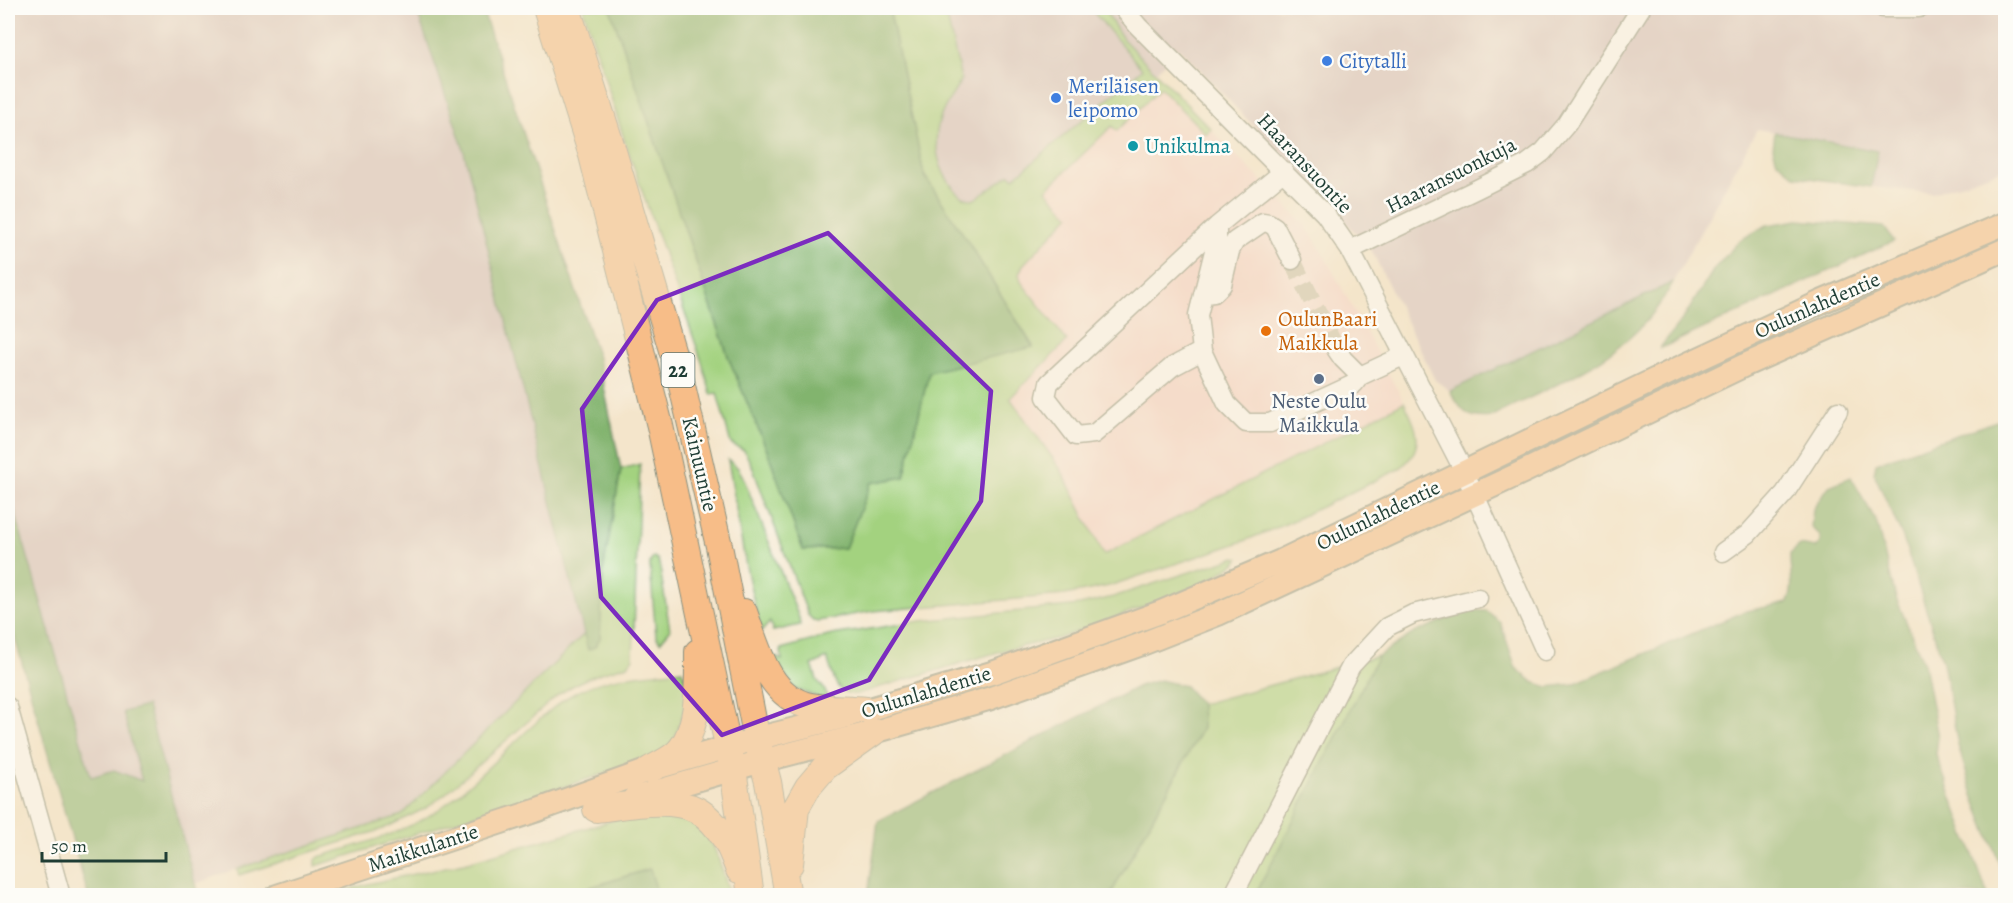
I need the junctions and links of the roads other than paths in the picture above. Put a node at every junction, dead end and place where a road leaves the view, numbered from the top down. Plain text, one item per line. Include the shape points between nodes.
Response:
1 (546, 8) edge
2 (567, 8) edge
3 (1124, 8) edge
4 (1641, 8) edge
5 (1883, 8) edge
6 (1919, 8) edge
7 (1284, 171) junction
8 (2006, 223) edge
9 (1217, 226) junction
10 (2006, 249) edge
11 (1350, 250) junction
12 (1292, 260) tunnel mouth
13 (1203, 294) junction
14 (1336, 349) tunnel mouth
15 (1202, 351) junction
16 (1403, 356) junction
17 (1360, 376) junction
18 (1838, 411) dead end
19 (1465, 473) junction
20 (1475, 494) junction
21 (719, 546) junction
22 (1723, 552) dead end
23 (1478, 598) dead end
24 (699, 610) junction
25 (1545, 651) dead end
26 (8, 707) edge
27 (870, 721) junction
28 (759, 750) junction
29 (731, 759) junction
30 (649, 770) junction
31 (596, 809) junction
32 (535, 812) junction
33 (787, 890) edge
34 (282, 895) edge
35 (61, 896) edge
36 (751, 896) edge
37 (1233, 896) edge

1 - 24 highway, Kainuuntie / 22 via 592,155 660,426
2 - 21 highway, Kainuuntie / 22 via 680,378
3 - 7 street, Haaransuontie
4 - 11 street, Haaransuonkuja via 1567,124 1543,152 1527,164
5 - 6 street
7 - 9 street
7 - 11 street, Haaransuontie via 1325,214
8 - 19 main road, Oulunlahdentie via 1821,302
9 - 13 street
9 - 15 street via 1049,383 1046,397 1076,435 1094,434 1172,367
10 - 20 main road, Oulunlahdentie via 1745,365
11 - 16 street, Haaransuontie
12 - 13 street via 1275,227 1263,222 1235,241 1222,285 1214,293
13 - 15 street via 1198,315
14 - 17 street
15 - 17 street via 1227,404 1246,423 1270,423 1354,384
16 - 17 street
16 - 19 street, Haaransuontie
18 - 22 street via 1785,493 1748,534
19 - 20 street, Haaransuontie
19 - 27 main road, Oulunlahdentie via 1281,561 1161,612
20 - 25 street, Haaransuontie
20 - 27 main road, Oulunlahdentie via 1218,614 1153,640 988,699
21 - 27 highway via 765,668 781,689 809,706
21 - 28 highway, Kainuuntie / 22
23 - 37 street via 1413,614 1386,627 1351,666
24 - 29 highway, Kainuuntie / 22
24 - 30 highway via 694,714 676,754
26 - 35 street
27 - 28 main road, Oulunlahdentie
27 - 33 highway via 825,767 796,808
28 - 29 main road, Oulunlahdentie
28 - 33 highway, Kainuuntie / 22
29 - 30 main road, Maikkulantie
29 - 31 main road, Maikkulantie
29 - 36 highway, Kainuuntie / 22
30 - 32 main road, Maikkulantie
31 - 32 main road, Maikkulantie
31 - 36 highway via 667,803 696,810 726,841
32 - 34 main road, Maikkulantie

